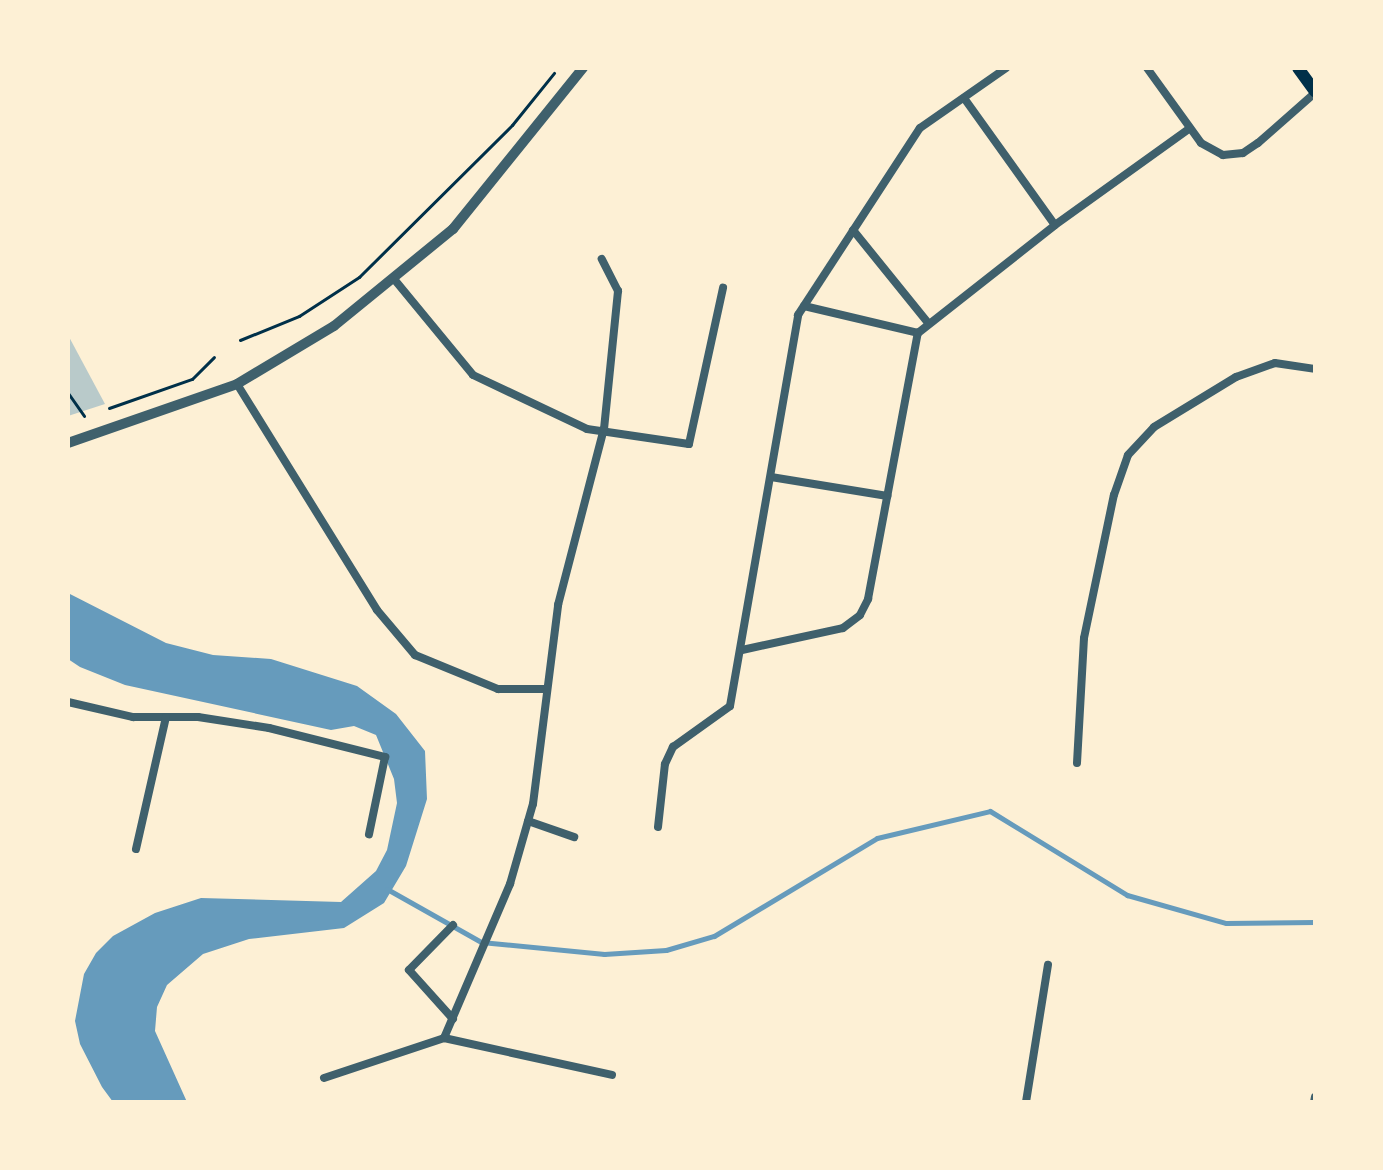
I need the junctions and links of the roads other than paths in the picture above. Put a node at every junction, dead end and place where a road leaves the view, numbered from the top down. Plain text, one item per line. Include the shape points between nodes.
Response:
1 (583, 68) edge
2 (1006, 68) edge
3 (1147, 68) edge
4 (1298, 68) edge
5 (1315, 92) edge
6 (964, 98) junction
7 (1190, 128) junction
8 (1055, 225) junction
9 (853, 230) junction
10 (602, 259) dead end
11 (394, 279) junction
12 (723, 288) dead end
13 (804, 306) junction
14 (928, 323) junction
15 (918, 333) junction
16 (1315, 369) edge
17 (237, 384) junction
18 (604, 429) junction
19 (73, 441) edge
20 (771, 477) junction
21 (887, 496) junction
22 (742, 650) junction
23 (546, 689) junction
24 (68, 702) edge
25 (166, 717) junction
26 (1077, 763) dead end
27 (528, 821) junction
28 (658, 827) dead end
29 (369, 834) dead end
30 (574, 837) dead end
31 (136, 849) dead end
32 (453, 925) dead end
33 (1048, 965) dead end
34 (453, 1019) junction
35 (444, 1038) junction
36 (612, 1075) dead end
37 (324, 1078) dead end
38 (1026, 1102) edge

1 - 11 street via 453,229
2 - 6 street
3 - 7 street
4 - 5 main road
5 - 7 street via 1243,153 1223,155 1201,143
6 - 8 street
6 - 9 street via 920,128
7 - 8 street
8 - 14 street
9 - 13 street
9 - 14 street
10 - 18 street via 618,291
11 - 17 street via 307,344
11 - 18 street via 473,375 587,429
12 - 18 street via 689,444
13 - 15 street
13 - 20 street
14 - 15 street
15 - 21 street
16 - 26 street via 1275,363 1236,377 1154,427 1128,455 1114,495 1084,638
17 - 19 street
17 - 23 street via 377,610 415,655 498,689
18 - 23 street via 558,605
20 - 21 street
20 - 22 street
21 - 22 street via 868,599 860,615 843,628
22 - 28 street via 730,706 673,747 665,764
23 - 27 street
24 - 25 street via 133,717
25 - 29 street via 269,728 385,757
25 - 31 street
27 - 30 street
27 - 34 street via 510,884
32 - 34 street via 409,970
33 - 38 street
34 - 35 street
35 - 36 street
35 - 37 street

